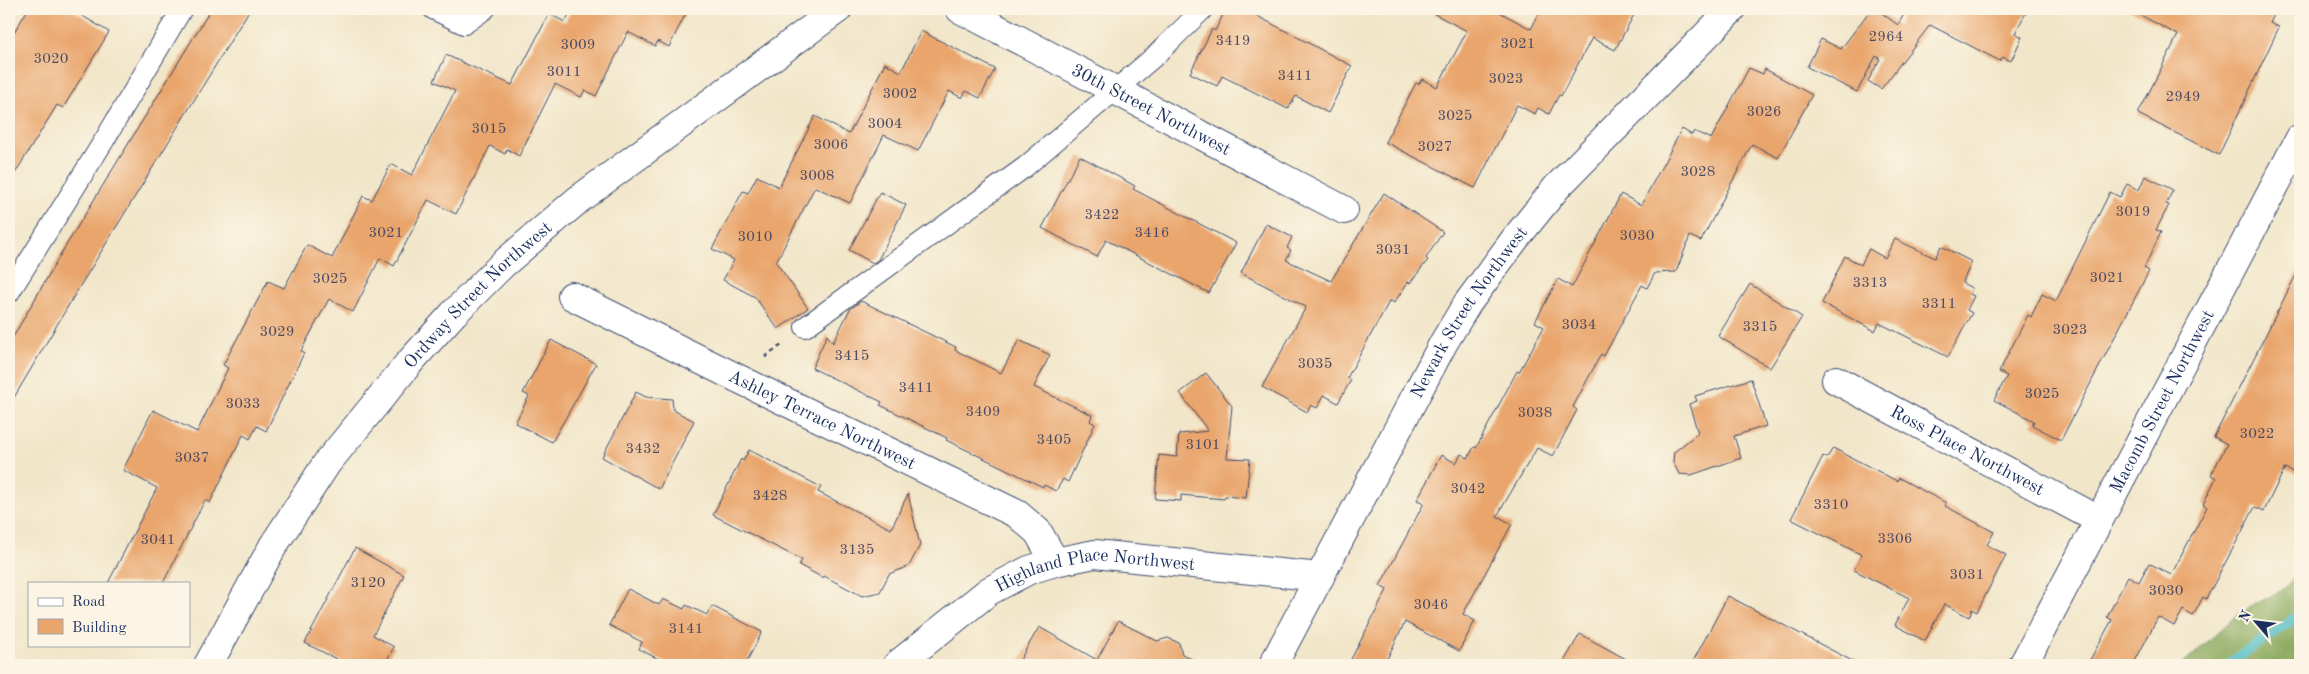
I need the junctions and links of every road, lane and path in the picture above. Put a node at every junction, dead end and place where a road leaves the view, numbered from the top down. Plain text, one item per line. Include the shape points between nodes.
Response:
1 (182, 9) edge
2 (433, 9) edge
3 (485, 9) edge
4 (838, 9) edge
5 (960, 9) edge
6 (1203, 9) edge
7 (1732, 9) edge
8 (1115, 90) junction
9 (2300, 138) edge
10 (1344, 210) dead end
11 (9, 293) edge
12 (572, 296) dead end
13 (805, 327) joint
14 (737, 378) junction
15 (1836, 380) dead end
16 (2099, 520) junction
17 (1055, 562) junction
18 (1320, 577) junction
19 (208, 665) edge
20 (897, 665) edge
21 (1273, 665) edge
22 (2023, 665) edge

1 - 11 lane
2 - 3 lane via 464,24
4 - 19 street, Ordway Street Northwest via 580,199 502,265 454,313 409,362 327,463 273,546
5 - 8 street, 30th Street Northwest
6 - 8 lane via 1156,56
7 - 18 street, Newark Street Northwest via 1557,188 1515,238 1467,304
8 - 10 street, 30th Street Northwest
8 - 13 lane via 1025,168
9 - 16 street, Macomb Street Northwest
12 - 14 street, Ashley Terrace Northwest
13 - 14 path
14 - 17 street, Ashley Terrace Northwest via 1016,514 1038,532
15 - 16 street, Ross Place Northwest
16 - 22 street, Macomb Street Northwest
17 - 18 street, Highland Place Northwest via 1096,554
17 - 20 street, Highland Place Northwest via 1029,570 989,592
18 - 21 street, Newark Street Northwest

